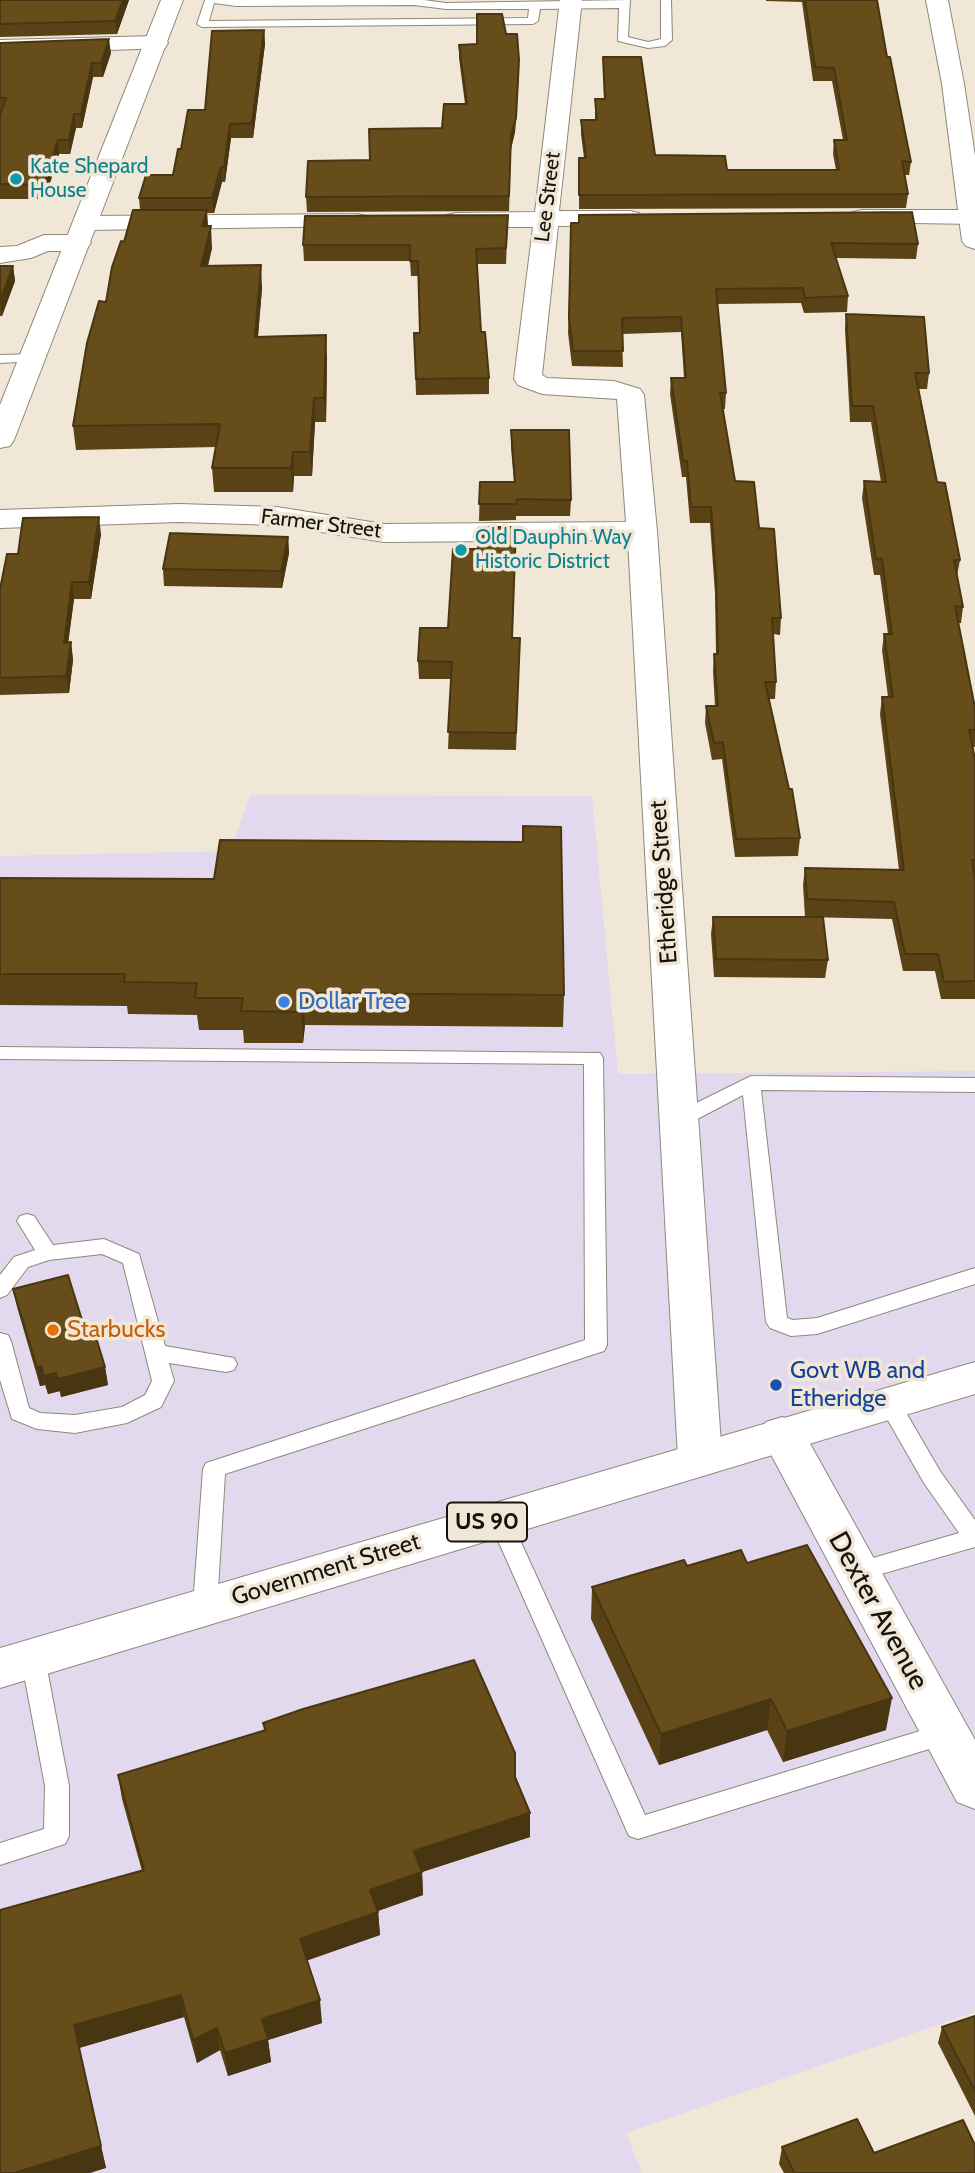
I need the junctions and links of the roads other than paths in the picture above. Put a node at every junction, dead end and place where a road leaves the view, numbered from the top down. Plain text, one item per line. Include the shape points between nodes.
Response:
1 (172, 0) edge
2 (212, 0) edge
3 (666, 0) edge
4 (937, 0) edge
5 (348, 1) edge
6 (625, 2) edge
7 (571, 3) edge
8 (535, 5) junction
9 (353, 23) junction
10 (157, 43) junction
11 (0, 47) edge
12 (845, 217) edge
13 (650, 218) edge
14 (545, 219) junction
15 (433, 220) edge
16 (380, 221) edge
17 (974, 225) edge
18 (0, 231) edge
19 (82, 233) junction
20 (44, 243) junction
21 (0, 255) edge
22 (33, 358) junction
23 (0, 359) edge
24 (542, 386) joint
25 (0, 440) edge
26 (0, 519) edge
27 (642, 531) junction
28 (0, 1054) edge
29 (751, 1083) junction
30 (975, 1085) edge
31 (679, 1120) junction
32 (27, 1222) dead end
33 (48, 1253) junction
34 (975, 1276) edge
35 (0, 1290) edge
36 (0, 1341) edge
37 (158, 1353) junction
38 (226, 1364) dead end
39 (975, 1378) edge
40 (889, 1403) junction
41 (782, 1434) junction
42 (700, 1458) junction
43 (499, 1518) junction
44 (975, 1538) edge
45 (857, 1572) junction
46 (205, 1606) junction
47 (16, 1663) edge
48 (946, 1734) junction
49 (975, 1787) edge
50 (0, 1854) edge

1 - 10 street
2 - 5 lane
2 - 9 lane via 202,24
3 - 6 lane via 667,40 661,44 622,38
4 - 17 street
5 - 8 lane
5 - 9 lane
6 - 7 lane
7 - 8 lane
7 - 14 street, Lee Street
8 - 9 lane via 533,21
10 - 11 street
10 - 19 street
12 - 17 street
13 - 14 street
14 - 15 street
14 - 24 street, Lee Street via 528,379
16 - 19 street
18 - 20 street via 27,233
19 - 20 street
19 - 22 street
20 - 21 street via 22,253
22 - 23 lane
22 - 25 street
24 - 27 street, Etheridge Street via 614,389 630,395
26 - 27 street, Farmer Street via 179,513 277,516 384,533
27 - 31 street, Etheridge Street
28 - 46 lane via 593,1058 596,1345 214,1469
29 - 30 lane
29 - 31 lane
29 - 34 lane via 777,1322 791,1328 817,1326
31 - 42 street, Etheridge Street
32 - 33 lane
33 - 35 lane via 21,1262
33 - 37 lane via 104,1246 132,1259
36 - 37 lane via 20,1413 37,1421 75,1424 127,1415 153,1401 163,1381
37 - 38 lane
39 - 40 street, Government Street / US 90
40 - 41 street, Government Street / US 90
40 - 44 lane
41 - 42 street, Government Street / US 90
41 - 45 street, Dexter Avenue
42 - 43 street, Government Street / US 90
43 - 46 street, Government Street / US 90
43 - 48 lane via 638,1828
44 - 45 lane
45 - 48 street, Dexter Avenue
46 - 47 street, Government Street / US 90
47 - 50 lane via 57,1786 56,1836
48 - 49 street, Dexter Avenue

